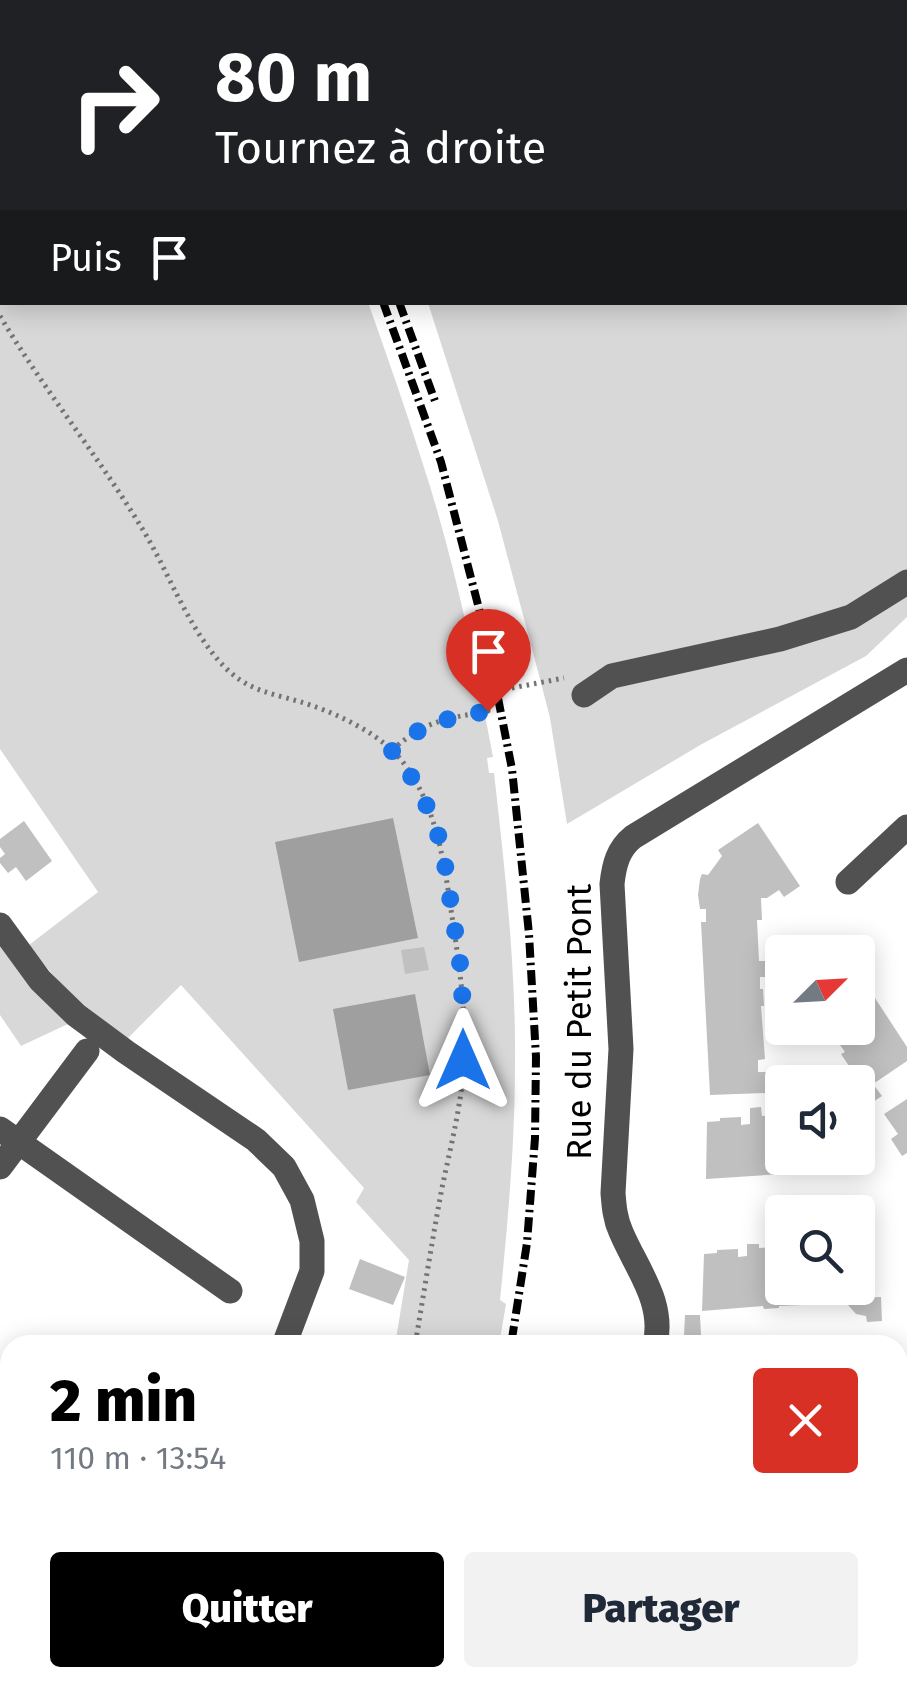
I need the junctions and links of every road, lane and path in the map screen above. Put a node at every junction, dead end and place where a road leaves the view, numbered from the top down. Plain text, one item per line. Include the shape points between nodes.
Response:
1 (0, 316) edge
2 (907, 582) edge
3 (907, 670) edge
4 (520, 687) dead end
5 (584, 695) dead end
6 (392, 751) junction
7 (907, 827) edge
8 (848, 882) dead end
9 (0, 925) edge
10 (86, 1052) dead end
11 (9, 1136) edge
12 (0, 1168) edge
13 (230, 1292) dead end
14 (288, 1335) edge
15 (417, 1335) edge
16 (656, 1335) edge

1 - 6 path via 126,503 220,662 260,692 340,717
2 - 5 street via 850,616 612,676
3 - 16 street, Rue du Petit Pont via 633,837 617,858 612,884 621,1048 614,1212 655,1301
4 - 6 path via 486,693 488,711 436,721
6 - 15 path via 424,799 442,845 464,1016 462,1085
7 - 8 street
9 - 14 street via 40,980 76,1014 256,1140 284,1167 302,1200 312,1241 312,1271
10 - 11 street
11 - 12 street
11 - 13 street

